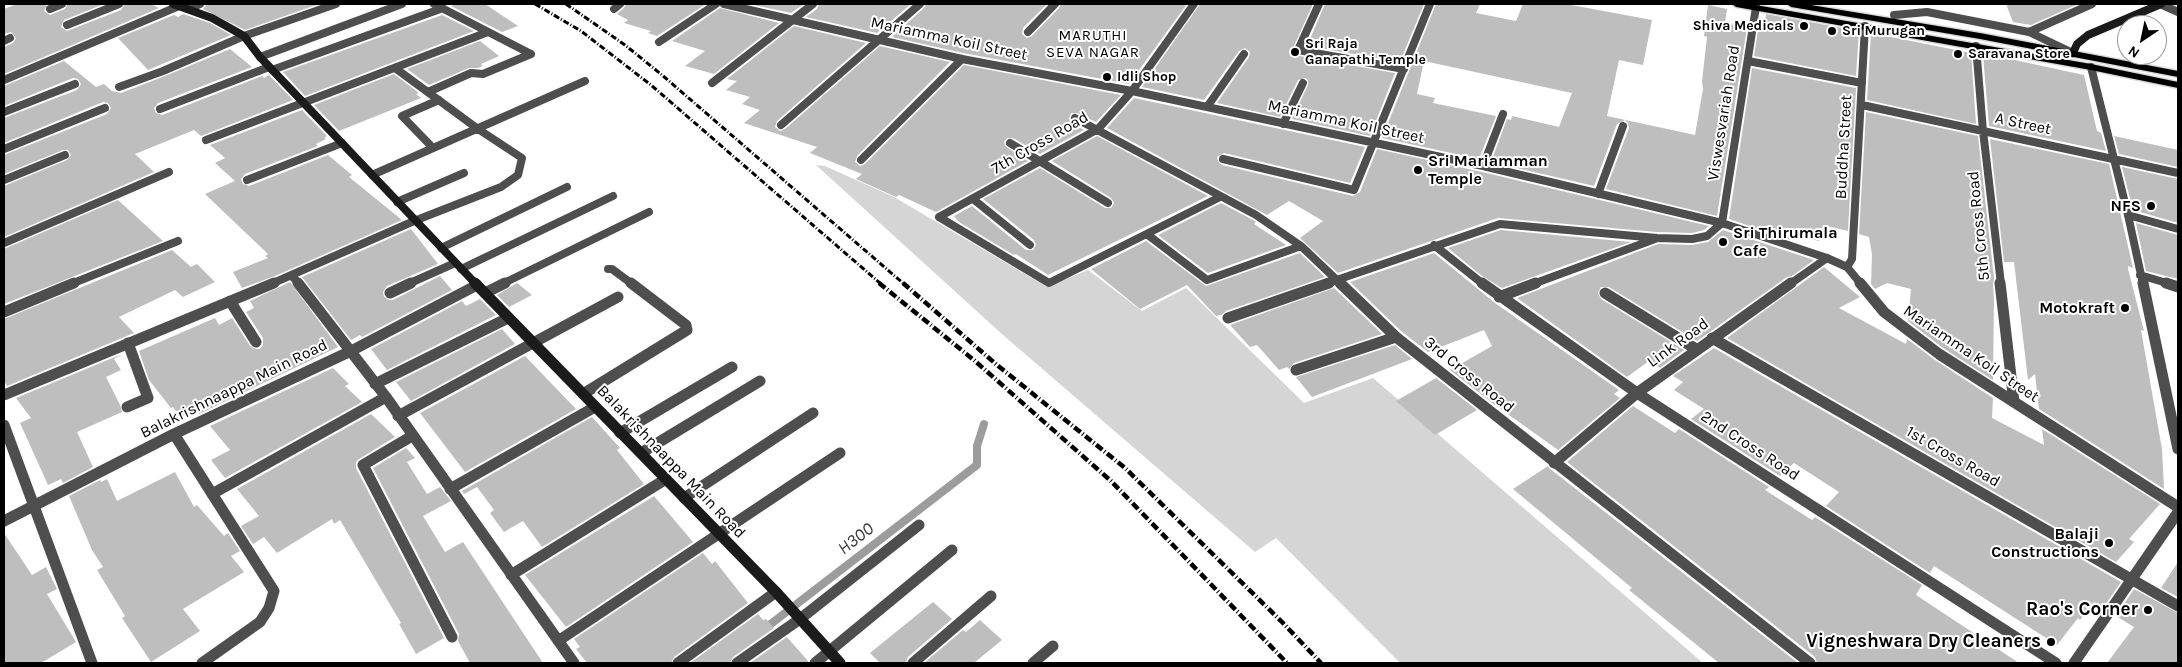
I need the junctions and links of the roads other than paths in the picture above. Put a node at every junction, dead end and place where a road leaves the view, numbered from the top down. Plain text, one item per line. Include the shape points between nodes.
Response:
1 (62, 4) edge
2 (119, 4) edge
3 (200, 4) edge
4 (336, 4) edge
5 (402, 4) edge
6 (434, 4) edge
7 (716, 4) edge
8 (724, 4) edge
9 (813, 4) edge
10 (920, 4) edge
11 (1055, 4) edge
12 (1194, 4) edge
13 (1319, 4) edge
14 (1430, 4) edge
15 (1736, 4) edge
16 (1791, 4) edge
17 (2092, 4) edge
18 (2161, 4) edge
19 (180, 6) edge
20 (1756, 7) junction
21 (443, 8) junction
22 (1919, 8) edge
23 (50, 9) dead end
24 (2178, 12) edge
25 (1894, 15) junction
26 (794, 20) junction
27 (67, 24) dead end
28 (1865, 26) junction
29 (488, 32) junction
30 (1028, 32) dead end
31 (2029, 32) junction
32 (244, 36) junction
33 (878, 40) junction
34 (659, 42) dead end
35 (1976, 46) junction
36 (2073, 53) junction
37 (1244, 54) dead end
38 (260, 57) junction
39 (962, 59) junction
40 (1748, 61) junction
41 (2091, 67) junction
42 (395, 68) junction
43 (271, 69) junction
44 (1404, 69) junction
45 (2178, 74) edge
46 (4, 80) edge
47 (585, 80) dead end
48 (712, 83) dead end
49 (1303, 83) dead end
50 (1862, 83) junction
51 (76, 84) dead end
52 (2178, 85) edge
53 (119, 87) dead end
54 (1132, 91) junction
55 (428, 92) junction
56 (439, 100) junction
57 (303, 102) junction
58 (1862, 105) junction
59 (1207, 107) junction
60 (105, 108) dead end
61 (160, 109) dead end
62 (4, 112) edge
63 (1502, 114) dead end
64 (1075, 118) dead end
65 (781, 124) dead end
66 (1283, 124) junction
67 (1623, 126) dead end
68 (478, 129) junction
69 (1098, 129) junction
70 (1983, 131) junction
71 (206, 140) dead end
72 (342, 143) junction
73 (1010, 143) dead end
74 (1373, 143) junction
75 (432, 148) junction
76 (4, 149) edge
77 (65, 155) dead end
78 (1223, 159) dead end
79 (2114, 159) junction
80 (861, 160) dead end
81 (1042, 162) junction
82 (1483, 166) junction
83 (169, 172) dead end
84 (464, 172) dead end
85 (2178, 173) edge
86 (372, 175) junction
87 (4, 180) edge
88 (247, 180) dead end
89 (567, 187) dead end
90 (1598, 194) junction
91 (613, 196) dead end
92 (1220, 197) junction
93 (972, 199) junction
94 (397, 202) junction
95 (1108, 203) dead end
96 (649, 212) dead end
97 (2128, 214) junction
98 (414, 221) junction
99 (1722, 223) junction
100 (2178, 228) edge
101 (1148, 235) junction
102 (1658, 238) junction
103 (178, 241) dead end
104 (4, 243) edge
105 (1030, 245) dead end
106 (1434, 245) junction
107 (1301, 246) junction
108 (441, 248) junction
109 (1827, 258) junction
110 (458, 266) junction
111 (1847, 267) junction
112 (608, 269) dead end
113 (2140, 275) junction
114 (292, 276) junction
115 (1334, 280) junction
116 (2178, 287) edge
117 (481, 289) junction
118 (390, 293) dead end
119 (1605, 293) dead end
120 (618, 297) dead end
121 (1499, 297) junction
122 (230, 301) junction
123 (4, 312) edge
124 (508, 318) junction
125 (1228, 318) dead end
126 (1396, 337) junction
127 (1712, 338) junction
128 (256, 342) dead end
129 (128, 343) junction
130 (534, 344) junction
131 (1696, 349) junction
132 (351, 350) junction
133 (732, 368) dead end
134 (1296, 370) dead end
135 (760, 381) dead end
136 (375, 384) junction
137 (1637, 393) junction
138 (582, 394) junction
139 (4, 395) edge
140 (386, 397) junction
141 (2014, 402) junction
142 (127, 407) dead end
143 (595, 407) junction
144 (813, 413) dead end
145 (398, 416) junction
146 (4, 425) edge
147 (620, 433) junction
148 (174, 434) junction
149 (412, 436) junction
150 (7, 444) edge
151 (2178, 448) edge
152 (641, 453) junction
153 (840, 453) dead end
154 (1554, 462) junction
155 (666, 480) junction
156 (450, 490) junction
157 (212, 494) junction
158 (684, 498) junction
159 (35, 505) junction
160 (2178, 507) edge
161 (2178, 512) edge
162 (4, 521) edge
163 (919, 524) dead end
164 (719, 533) junction
165 (952, 550) dead end
166 (511, 575) junction
167 (2133, 579) junction
168 (779, 596) junction
169 (991, 596) dead end
170 (2178, 606) edge
171 (799, 618) junction
172 (452, 636) dead end
173 (558, 641) junction
174 (1053, 646) dead end
175 (830, 652) junction
176 (92, 663) edge
177 (202, 663) edge
178 (574, 663) edge
179 (678, 663) edge
180 (737, 663) edge
181 (815, 663) edge
182 (840, 663) edge
183 (913, 663) edge
184 (1032, 663) edge
185 (1810, 663) edge
186 (2056, 663) edge
187 (2074, 663) edge

1 - 23 street
2 - 27 street
3 - 19 street
4 - 32 street
5 - 38 street
6 - 21 street
7 - 34 street
8 - 26 street, Mariamma Koil Street
9 - 26 street
10 - 33 street
11 - 30 street
12 - 54 street, 7th Cross Road
13 - 44 street via 1298,50
14 - 44 street
15 - 20 main road
16 - 25 main road
17 - 31 street
18 - 24 street
18 - 36 street via 2088,35 2077,44
19 - 32 street, Balakrishnaappa Main Road via 224,23
19 - 46 street
20 - 28 main road
20 - 40 street, Viswesvariah Road
21 - 29 street
21 - 43 street
22 - 25 street
22 - 31 street
25 - 36 main road
26 - 33 street, Mariamma Koil Street
26 - 48 street
28 - 35 main road
28 - 50 street, Buddha Street
29 - 42 street
29 - 55 street via 531,54 483,74 471,72
31 - 36 street
32 - 38 street, Balakrishnaappa Main Road
32 - 53 street
33 - 39 street, Mariamma Koil Street
33 - 65 street
35 - 41 main road
35 - 70 street, 5th Cross Road
36 - 45 main road
37 - 59 street
38 - 43 street, Balakrishnaappa Main Road
39 - 54 street, Mariamma Koil Street
39 - 80 street
40 - 50 street
40 - 99 street, Viswesvariah Road
41 - 52 main road
41 - 79 street
42 - 55 street
42 - 57 street
43 - 57 street, Balakrishnaappa Main Road
43 - 61 street
44 - 74 street
47 - 68 street
49 - 66 street
50 - 58 street, Buddha Street
51 - 62 street
54 - 59 street, Mariamma Koil Street
54 - 69 street, 7th Cross Road
55 - 56 street
56 - 68 street
56 - 75 street via 402,116
57 - 71 street
57 - 72 street, Balakrishnaappa Main Road
58 - 70 street, A Street
58 - 111 street, Buddha Street via 1852,259
59 - 66 street, Mariamma Koil Street
60 - 76 street
63 - 82 street
64 - 69 street, 3rd Cross Road
66 - 74 street, Mariamma Koil Street
67 - 90 street
68 - 75 street
68 - 98 street via 522,158 518,175 501,187
69 - 81 street, 7th Cross Road
69 - 92 street, 3rd Cross Road
70 - 79 street, A Street
70 - 141 street, 5th Cross Road
72 - 86 street, Balakrishnaappa Main Road
72 - 88 street
73 - 81 street
74 - 78 street via 1354,190
74 - 82 street, Mariamma Koil Street
75 - 86 street
77 - 87 street
79 - 85 street, A Street
79 - 97 street
81 - 93 street, 7th Cross Road
81 - 95 street
82 - 90 street, Mariamma Koil Street
83 - 104 street
84 - 94 street
86 - 94 street, Balakrishnaappa Main Road
89 - 108 street
90 - 99 street, Mariamma Koil Street
91 - 110 street
92 - 101 street
92 - 107 street, 3rd Cross Road via 1256,215
93 - 101 street, 7th Cross Road via 939,217 1049,283
93 - 105 street
94 - 98 street, Balakrishnaappa Main Road
96 - 117 street
97 - 100 street
97 - 113 street
98 - 108 street, Balakrishnaappa Main Road
98 - 114 street
99 - 102 street via 1701,238
99 - 109 street, Mariamma Koil Street
101 - 107 street via 1207,280
102 - 106 street via 1500,224
102 - 121 street
103 - 123 street
106 - 115 street
106 - 121 street, 2nd Cross Road
107 - 115 street, 3rd Cross Road
108 - 110 street, Balakrishnaappa Main Road
109 - 111 street, Mariamma Koil Street
109 - 127 street, Link Road
110 - 117 street, Balakrishnaappa Main Road
110 - 118 street
111 - 141 street, Mariamma Koil Street via 1884,312 1940,354
112 - 138 street via 686,325 687,330
113 - 116 street
113 - 151 street
114 - 122 street
114 - 132 street
115 - 125 street
115 - 126 street, 3rd Cross Road
117 - 124 street, Balakrishnaappa Main Road
117 - 132 street, Balakrishnaappa Main Road
119 - 131 street
120 - 130 street
121 - 137 street, 2nd Cross Road
122 - 128 street
122 - 129 street
124 - 130 street, Balakrishnaappa Main Road
124 - 136 street
126 - 134 street
126 - 154 street, 3rd Cross Road
127 - 131 street, Link Road
127 - 167 street, 1st Cross Road
129 - 139 street
129 - 142 street via 148,398
130 - 138 street, Balakrishnaappa Main Road
130 - 145 street
131 - 137 street, Link Road
132 - 136 street
132 - 148 street, Balakrishnaappa Main Road
133 - 147 street
135 - 152 street
136 - 140 street
137 - 154 street, Link Road
137 - 186 street, 2nd Cross Road
138 - 143 street, Balakrishnaappa Main Road
140 - 145 street
140 - 157 street
141 - 160 street, Mariamma Koil Street
143 - 147 street, Balakrishnaappa Main Road
143 - 156 street
144 - 158 street
145 - 149 street
146 - 150 street
147 - 152 street, Balakrishnaappa Main Road
148 - 157 street
148 - 159 street, Balakrishnaappa Main Road
149 - 156 street
149 - 172 street via 363,465
150 - 159 street
152 - 155 street, Balakrishnaappa Main Road
153 - 164 street
154 - 185 street, 3rd Cross Road
155 - 158 street, Balakrishnaappa Main Road
155 - 166 street
156 - 166 street
157 - 177 street via 274,591 260,622
158 - 164 street, Balakrishnaappa Main Road
159 - 162 street, Balakrishnaappa Main Road
159 - 176 street
161 - 167 street
163 - 171 street
164 - 168 street, Balakrishnaappa Main Road
164 - 173 street
165 - 175 street
166 - 173 street
167 - 170 street, 1st Cross Road
167 - 187 street
168 - 171 street, Balakrishnaappa Main Road
168 - 179 street
169 - 183 street
171 - 175 street, Balakrishnaappa Main Road
171 - 180 street
173 - 178 street
174 - 184 street
175 - 181 street
175 - 182 street, Balakrishnaappa Main Road

